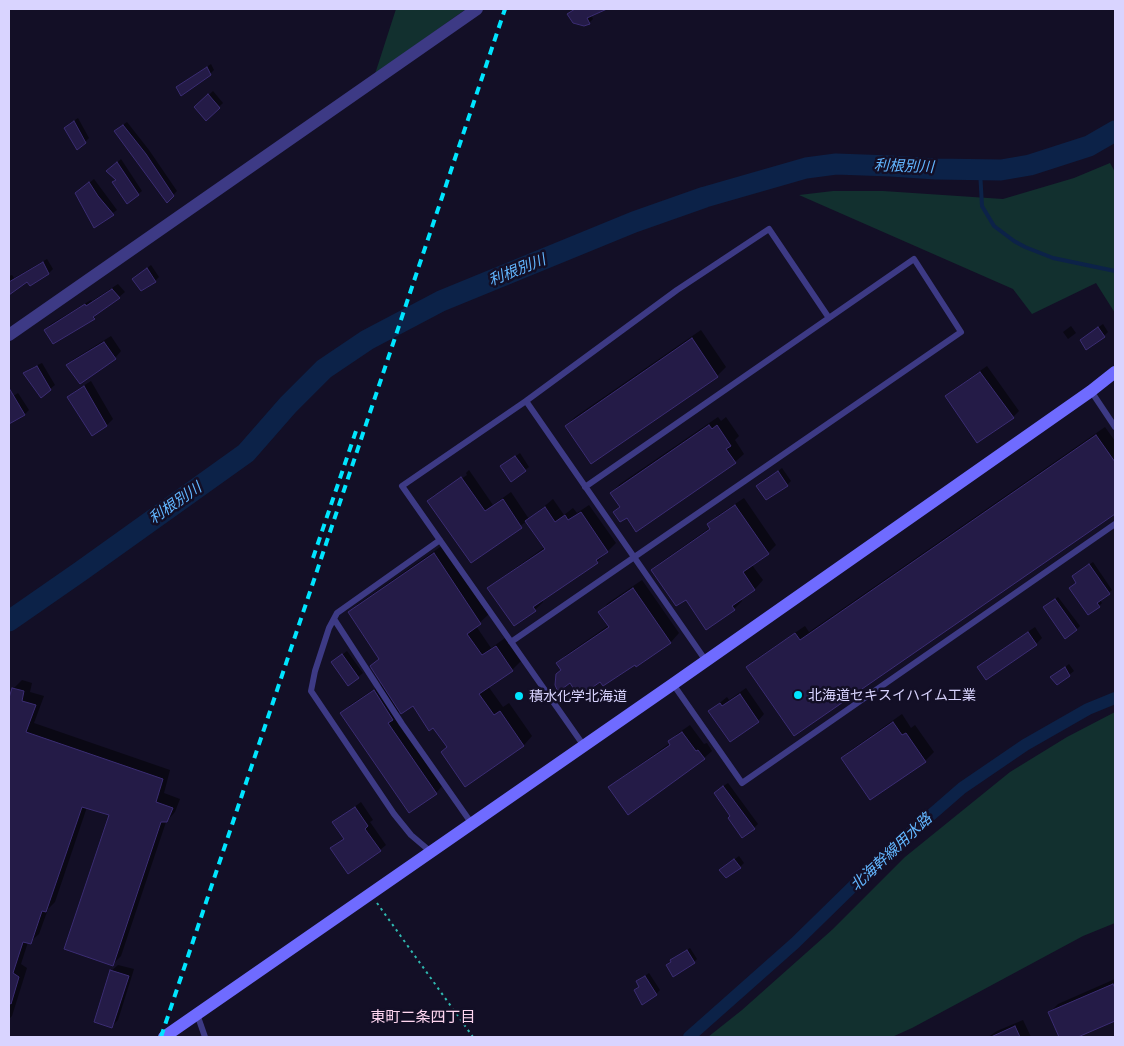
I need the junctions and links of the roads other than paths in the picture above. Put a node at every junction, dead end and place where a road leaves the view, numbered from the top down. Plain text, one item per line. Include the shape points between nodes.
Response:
1 (477, 9) edge
2 (829, 318) junction
3 (9, 335) edge
4 (1115, 372) edge
5 (1091, 391) junction
6 (526, 401) junction
7 (1115, 426) edge
8 (585, 487) junction
9 (1115, 524) edge
10 (440, 540) junction
11 (634, 558) junction
12 (334, 619) junction
13 (511, 642) junction
14 (706, 662) junction
15 (673, 684) junction
16 (584, 746) junction
17 (472, 824) junction
18 (431, 852) junction
19 (197, 1014) junction
20 (164, 1037) edge
21 (205, 1037) edge

1 - 3 street
2 - 6 lane via 769,229 677,290
2 - 8 lane
2 - 11 lane via 914,259 961,332
4 - 5 street
5 - 7 lane
5 - 14 street
6 - 8 lane
6 - 10 lane via 402,486
8 - 11 lane
9 - 15 lane via 742,783
10 - 12 lane via 337,613
10 - 13 lane
11 - 13 lane
11 - 14 lane
12 - 17 lane
12 - 18 lane via 311,691 394,814
13 - 16 lane
14 - 15 street
15 - 16 street
16 - 17 street
17 - 18 street
18 - 19 street
19 - 20 street
19 - 21 lane

